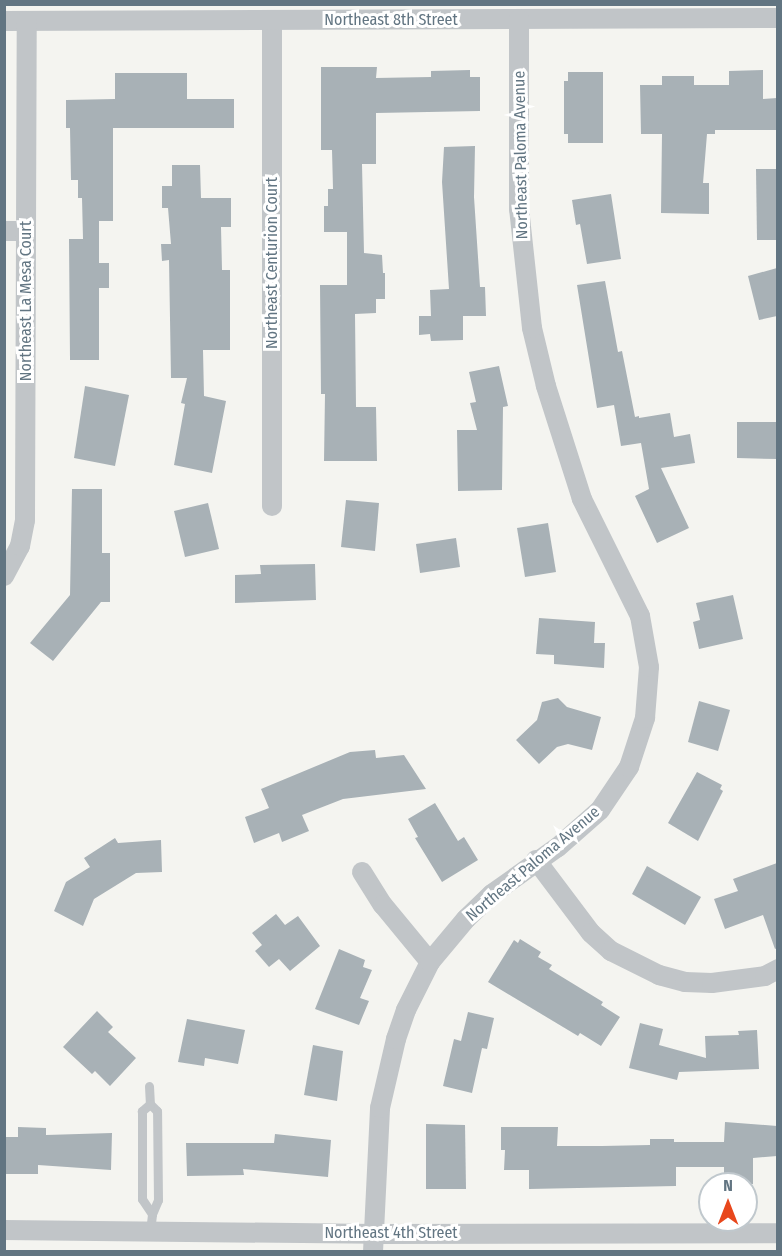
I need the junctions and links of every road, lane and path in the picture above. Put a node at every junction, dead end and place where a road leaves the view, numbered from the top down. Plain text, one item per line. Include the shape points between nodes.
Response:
1 (769, 13) edge
2 (519, 15) junction
3 (272, 20) junction
4 (4, 21) edge
5 (27, 21) junction
6 (4, 231) edge
7 (26, 231) junction
8 (272, 506) dead end
9 (4, 576) edge
10 (536, 861) junction
11 (362, 872) dead end
12 (430, 962) junction
13 (777, 969) edge
14 (149, 1086) dead end
15 (150, 1104) junction
16 (151, 1223) junction
17 (4, 1230) edge
18 (777, 1233) edge
19 (374, 1243) edge

1 - 2 street, Northeast 8th Street
2 - 3 street, Northeast 8th Street
2 - 10 street, Northeast Paloma Avenue via 519,209 532,328 582,499 640,616 649,667 645,718 629,767 600,810
3 - 5 street, Northeast 8th Street
3 - 8 street, Northeast Centurion Court
4 - 5 street, Northeast 8th Street
5 - 7 street, Northeast La Mesa Court
6 - 7 street
7 - 9 street, Northeast La Mesa Court via 25,520 20,546
10 - 12 street, Northeast Paloma Avenue via 492,894
10 - 13 street via 591,933 611,951 659,975 685,982 712,983 765,976
11 - 12 street via 383,905
12 - 19 street, Northeast Paloma Avenue via 396,1039 380,1108
14 - 15 lane
15 - 16 lane via 157,1111 158,1200
15 - 16 lane via 142,1111 142,1199
16 - 17 street, Northeast 4th Street
16 - 19 street, Northeast 4th Street
18 - 19 street, Northeast 4th Street

